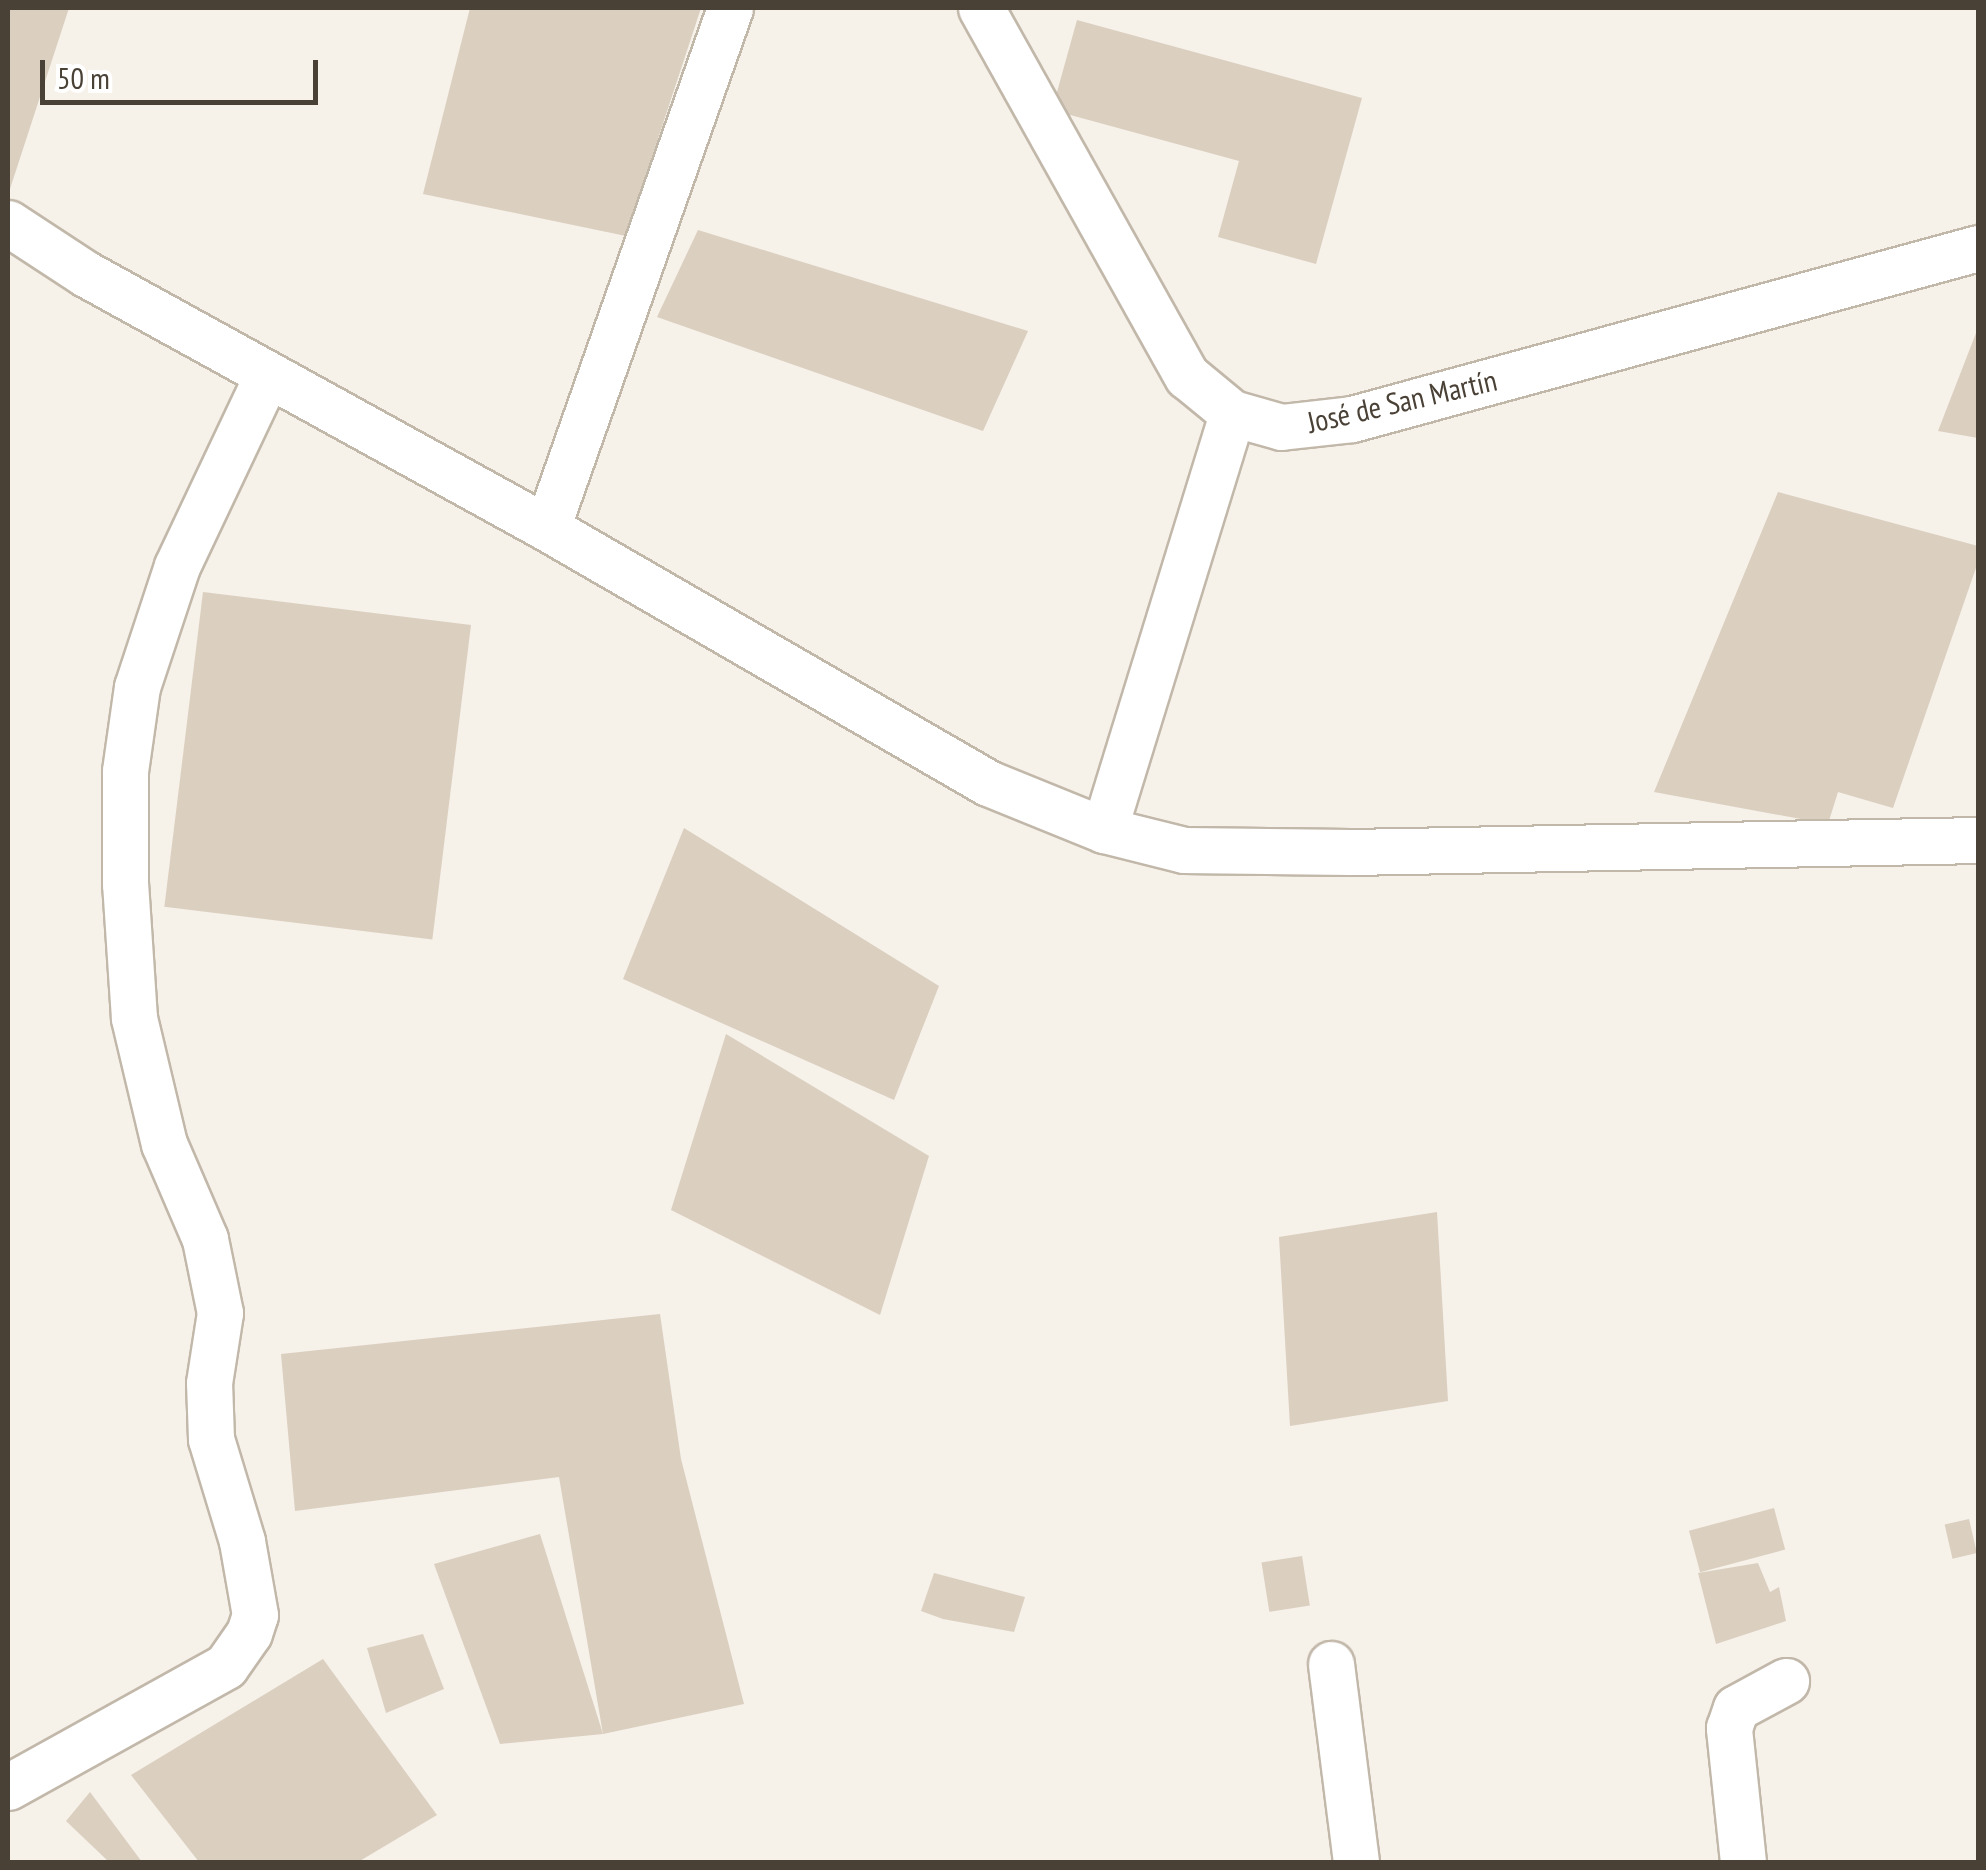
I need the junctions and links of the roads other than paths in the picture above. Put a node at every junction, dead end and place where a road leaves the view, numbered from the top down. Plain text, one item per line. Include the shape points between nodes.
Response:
1 (730, 8) edge
2 (981, 8) edge
3 (8, 223) edge
4 (1978, 248) edge
5 (266, 376) junction
6 (1232, 412) junction
7 (546, 528) junction
8 (1104, 830) junction
9 (1978, 840) edge
10 (1331, 1664) dead end
11 (1786, 1681) dead end
12 (8, 1787) edge
13 (1356, 1862) edge
14 (1743, 1862) edge

1 - 7 street
2 - 6 street, José de San Martín via 1187,376
3 - 5 street
4 - 6 street, José de San Martín via 1352,419 1281,428
5 - 7 street
5 - 12 street via 178,566 137,687 125,771 134,1018 164,1144 205,1240 220,1314 209,1383 211,1439 256,1614 226,1666
6 - 8 street
7 - 8 street via 988,783
8 - 9 street via 1184,850 1350,852
10 - 13 street
11 - 14 street via 1736,1708 1730,1728

